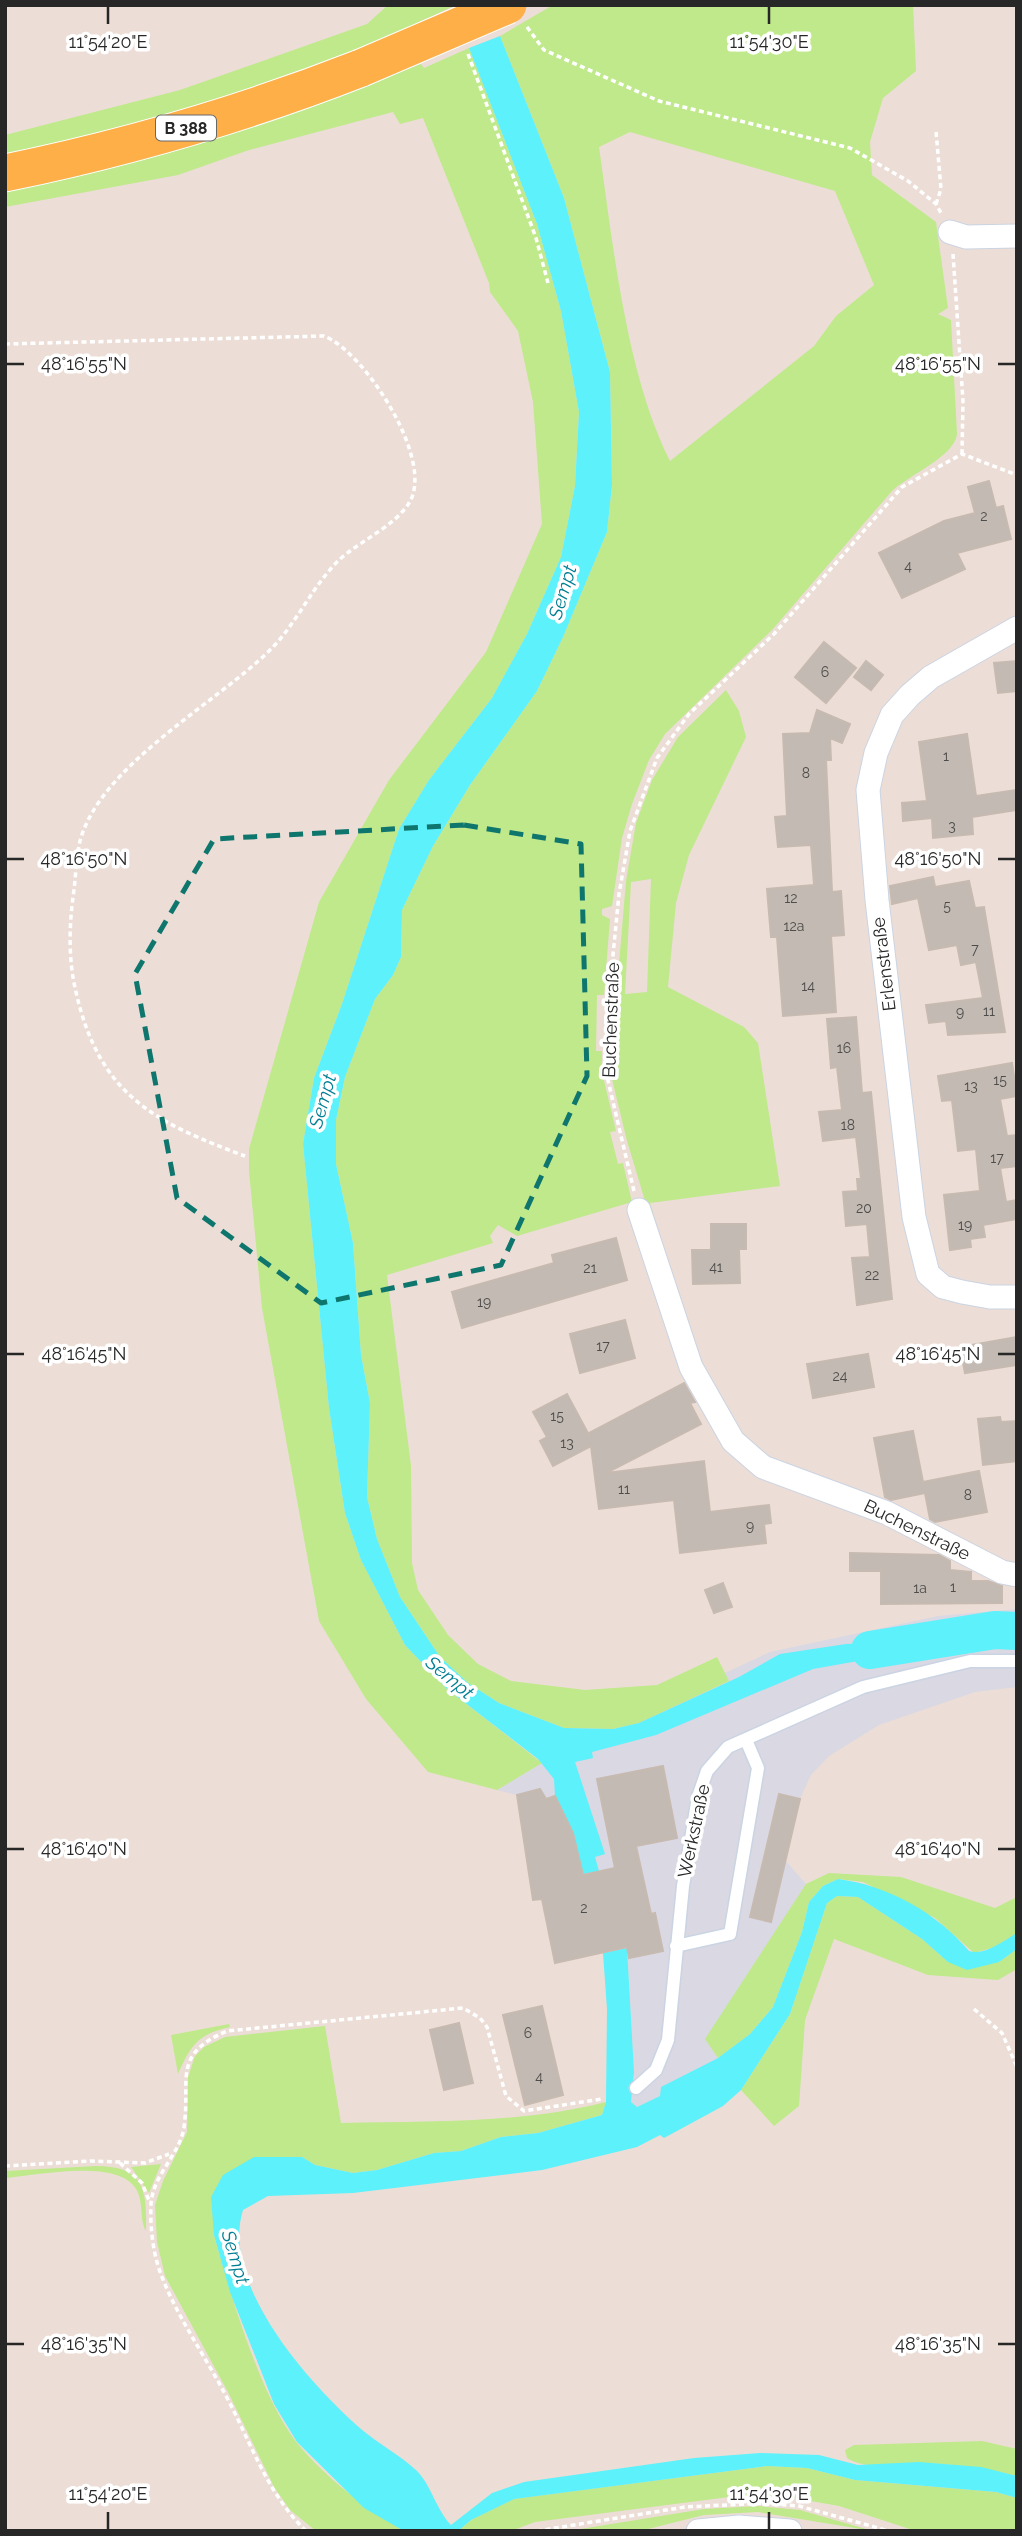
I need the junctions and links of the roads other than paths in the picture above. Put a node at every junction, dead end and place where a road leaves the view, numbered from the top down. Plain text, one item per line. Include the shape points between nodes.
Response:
1 (516, 14) edge
2 (5, 173) edge
3 (950, 232) road end
4 (1017, 236) edge
5 (1017, 628) edge
6 (639, 1210) road end
7 (1017, 1297) edge
8 (1017, 1575) edge
9 (1017, 1661) edge
10 (746, 1740) junction
11 (676, 1946) junction
12 (636, 2088) dead end
13 (698, 2531) edge
14 (790, 2531) edge

1 - 2 main road, B 388, bridge via 297,93 158,136
3 - 4 street via 967,237
5 - 7 street, Erlenstraße via 931,677 910,695 892,715 876,753 868,790 914,1217 928,1274 943,1287 962,1292
6 - 8 street, Buchenstraße via 691,1367 733,1441 763,1467 887,1513 1002,1572
9 - 10 lane, Werkstraße via 970,1661 863,1687
10 - 11 lane, Werkstraße via 718,1756 698,1797
10 - 11 lane via 758,1768 730,1934
11 - 12 lane, Werkstraße via 668,2040 656,2070
13 - 14 street via 740,2527

